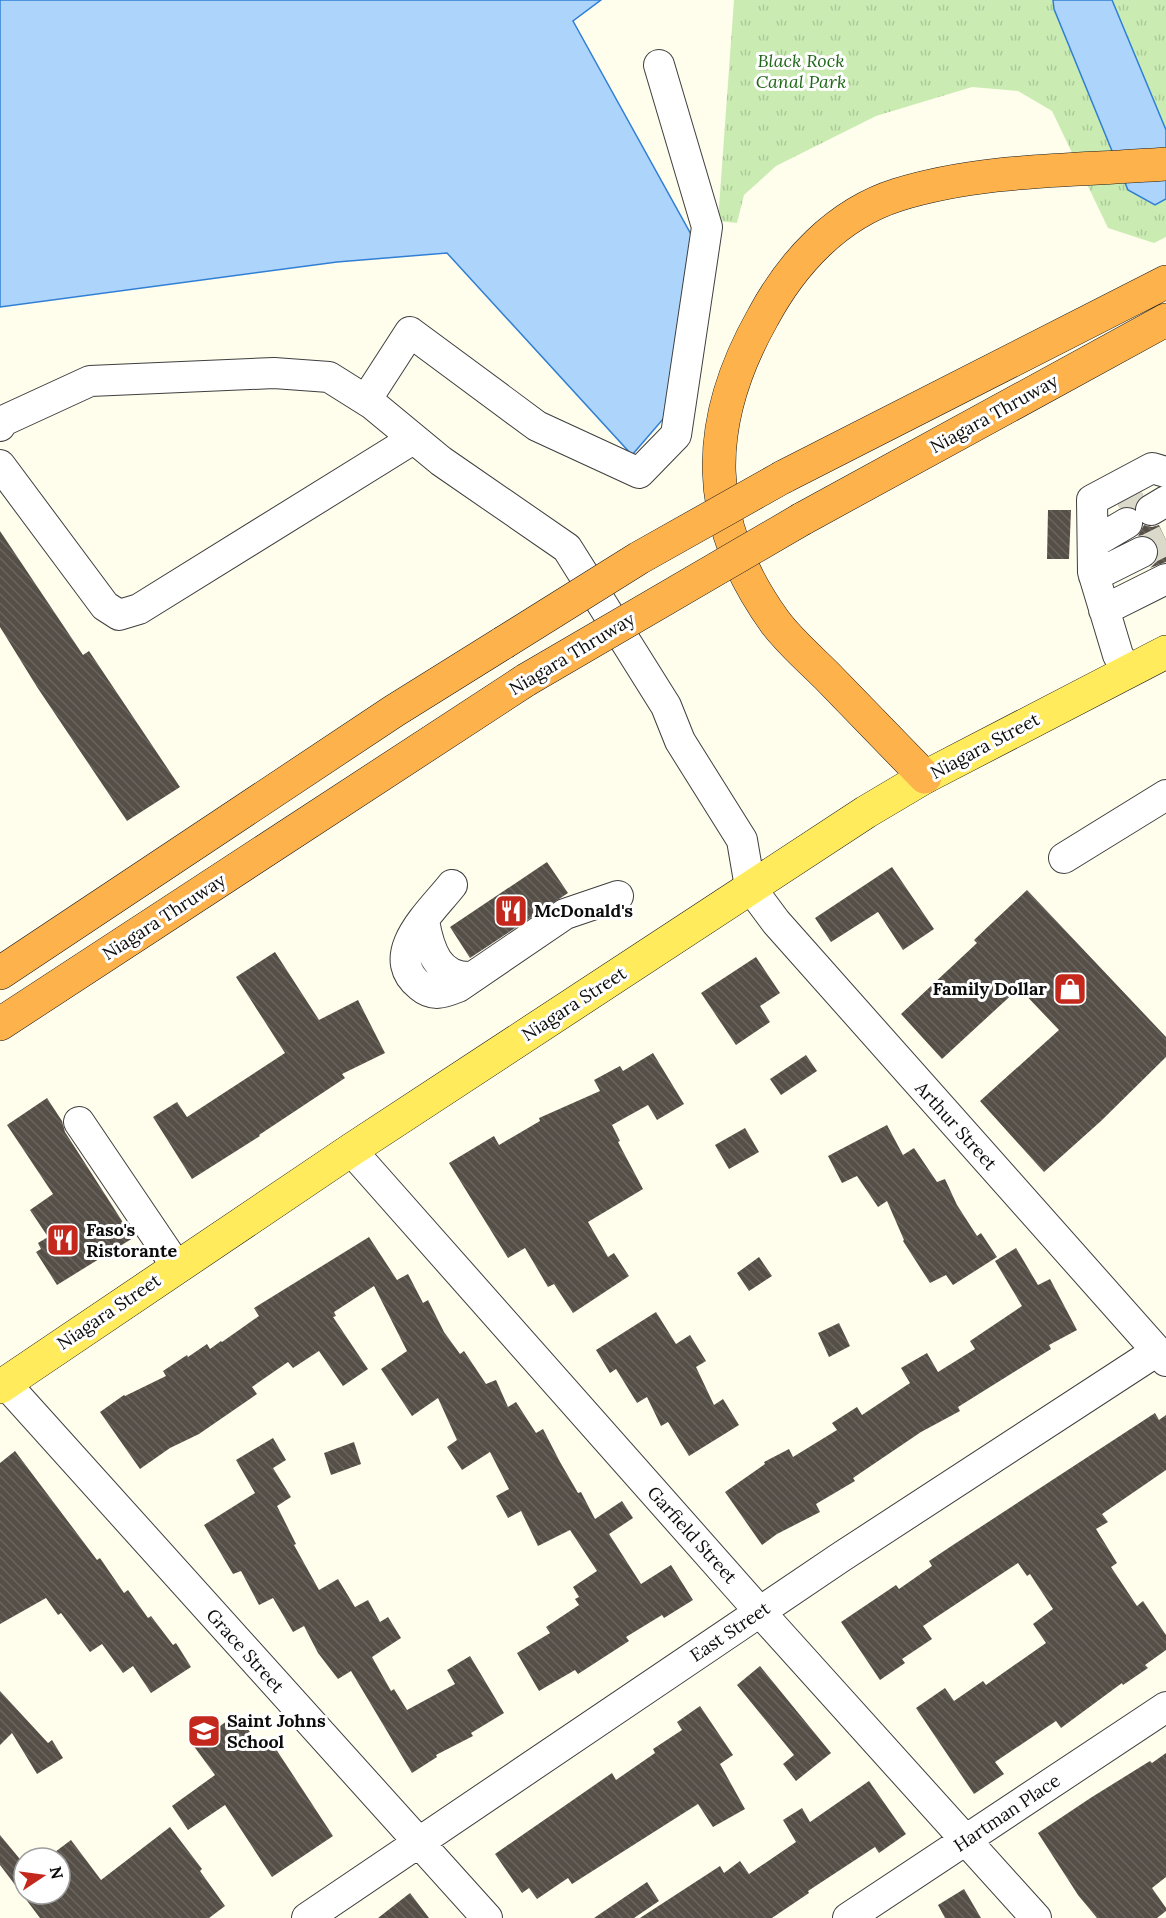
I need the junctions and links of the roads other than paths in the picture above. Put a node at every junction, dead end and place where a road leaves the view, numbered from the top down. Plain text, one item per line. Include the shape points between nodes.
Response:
1 (659, 64) dead end
2 (1166, 164) edge
3 (1153, 288) edge
4 (1162, 322) edge
5 (366, 400) junction
6 (0, 426) edge
7 (413, 439) junction
8 (0, 465) edge
9 (1166, 472) edge
10 (1132, 508) edge
11 (1153, 567) tunnel mouth
12 (1099, 594) junction
13 (1166, 654) edge
14 (1127, 670) junction
15 (926, 777) junction
16 (1166, 795) edge
17 (1064, 858) dead end
18 (452, 885) dead end
19 (750, 887) junction
20 (618, 896) dead end
21 (0, 973) edge
22 (0, 1024) edge
23 (79, 1122) dead end
24 (351, 1150) junction
25 (177, 1267) junction
26 (1161, 1356) edge
27 (2, 1385) edge
28 (760, 1612) junction
29 (1166, 1707) edge
30 (965, 1841) junction
31 (418, 1842) junction
32 (307, 1918) edge
33 (487, 1918) edge
34 (848, 1918) edge
35 (1036, 1918) edge

1 - 5 street via 707,227 676,435 639,473 537,426 410,332
2 - 15 highway via 970,178 896,195 869,207 827,234 806,255 769,305 731,386 723,416 718,467 721,495 739,558 776,623
3 - 21 highway, Niagara Thruway, bridge via 783,477 639,558 394,711
4 - 22 highway, Niagara Thruway, bridge via 802,519 526,680
5 - 6 street via 329,378 274,373 90,381 3,421
5 - 7 street
7 - 8 street via 139,609 119,615 105,606
7 - 19 street via 567,548 666,706 680,741 742,840
9 - 10 street via 1152,468 1092,500
10 - 12 street
11 - 12 street
12 - 14 street via 1118,655
13 - 14 main road, Niagara Street
14 - 15 main road, Niagara Street
15 - 19 main road, Niagara Street
16 - 17 street
18 - 20 street via 408,942 404,955 413,980 426,991 440,994 458,987 566,914
19 - 24 main road, Niagara Street
19 - 26 street, Arthur Street via 776,922
23 - 25 street
24 - 25 main road, Niagara Street
24 - 28 street, Garfield Street
25 - 27 main road, Niagara Street
26 - 28 street, East Street
27 - 31 street, Grace Street
28 - 30 street, Garfield Street
28 - 31 street, East Street
29 - 30 street, Hartman Place
30 - 34 street, Hartman Place
30 - 35 street, Garfield Street
31 - 32 street, East Street
31 - 33 street, Grace Street

